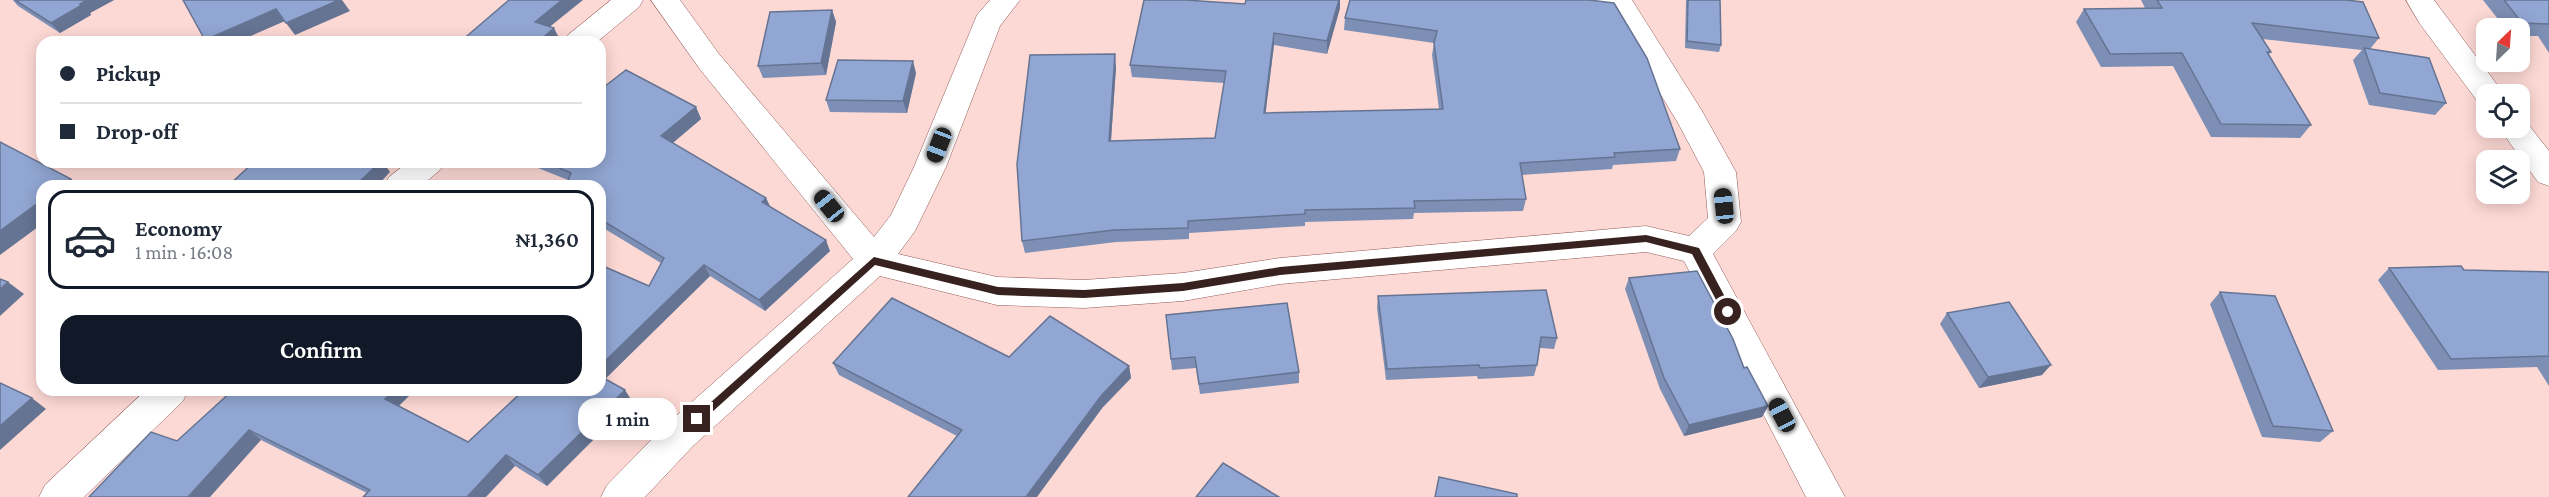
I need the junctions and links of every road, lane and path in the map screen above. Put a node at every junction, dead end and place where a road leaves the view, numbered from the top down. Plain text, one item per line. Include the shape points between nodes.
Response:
1 (630, 0) edge
2 (665, 0) edge
3 (1006, 0) edge
4 (1610, 0) edge
5 (2420, 0) edge
6 (585, 36) edge
7 (2481, 84) edge
8 (2522, 138) edge
9 (422, 168) edge
10 (2549, 174) edge
11 (407, 180) edge
12 (1695, 251) junction
13 (874, 261) junction
14 (164, 396) edge
15 (58, 497) edge
16 (620, 497) edge
17 (1826, 497) edge

1 - 6 street
2 - 13 street via 709,61
3 - 13 street via 987,22 904,222
4 - 12 street via 1622,7 1720,172 1725,222
5 - 7 street
8 - 10 street
9 - 11 street
12 - 13 street via 1646,238 1280,271 1183,287 1084,294 998,291
12 - 17 street
13 - 16 street via 680,435
14 - 15 street

